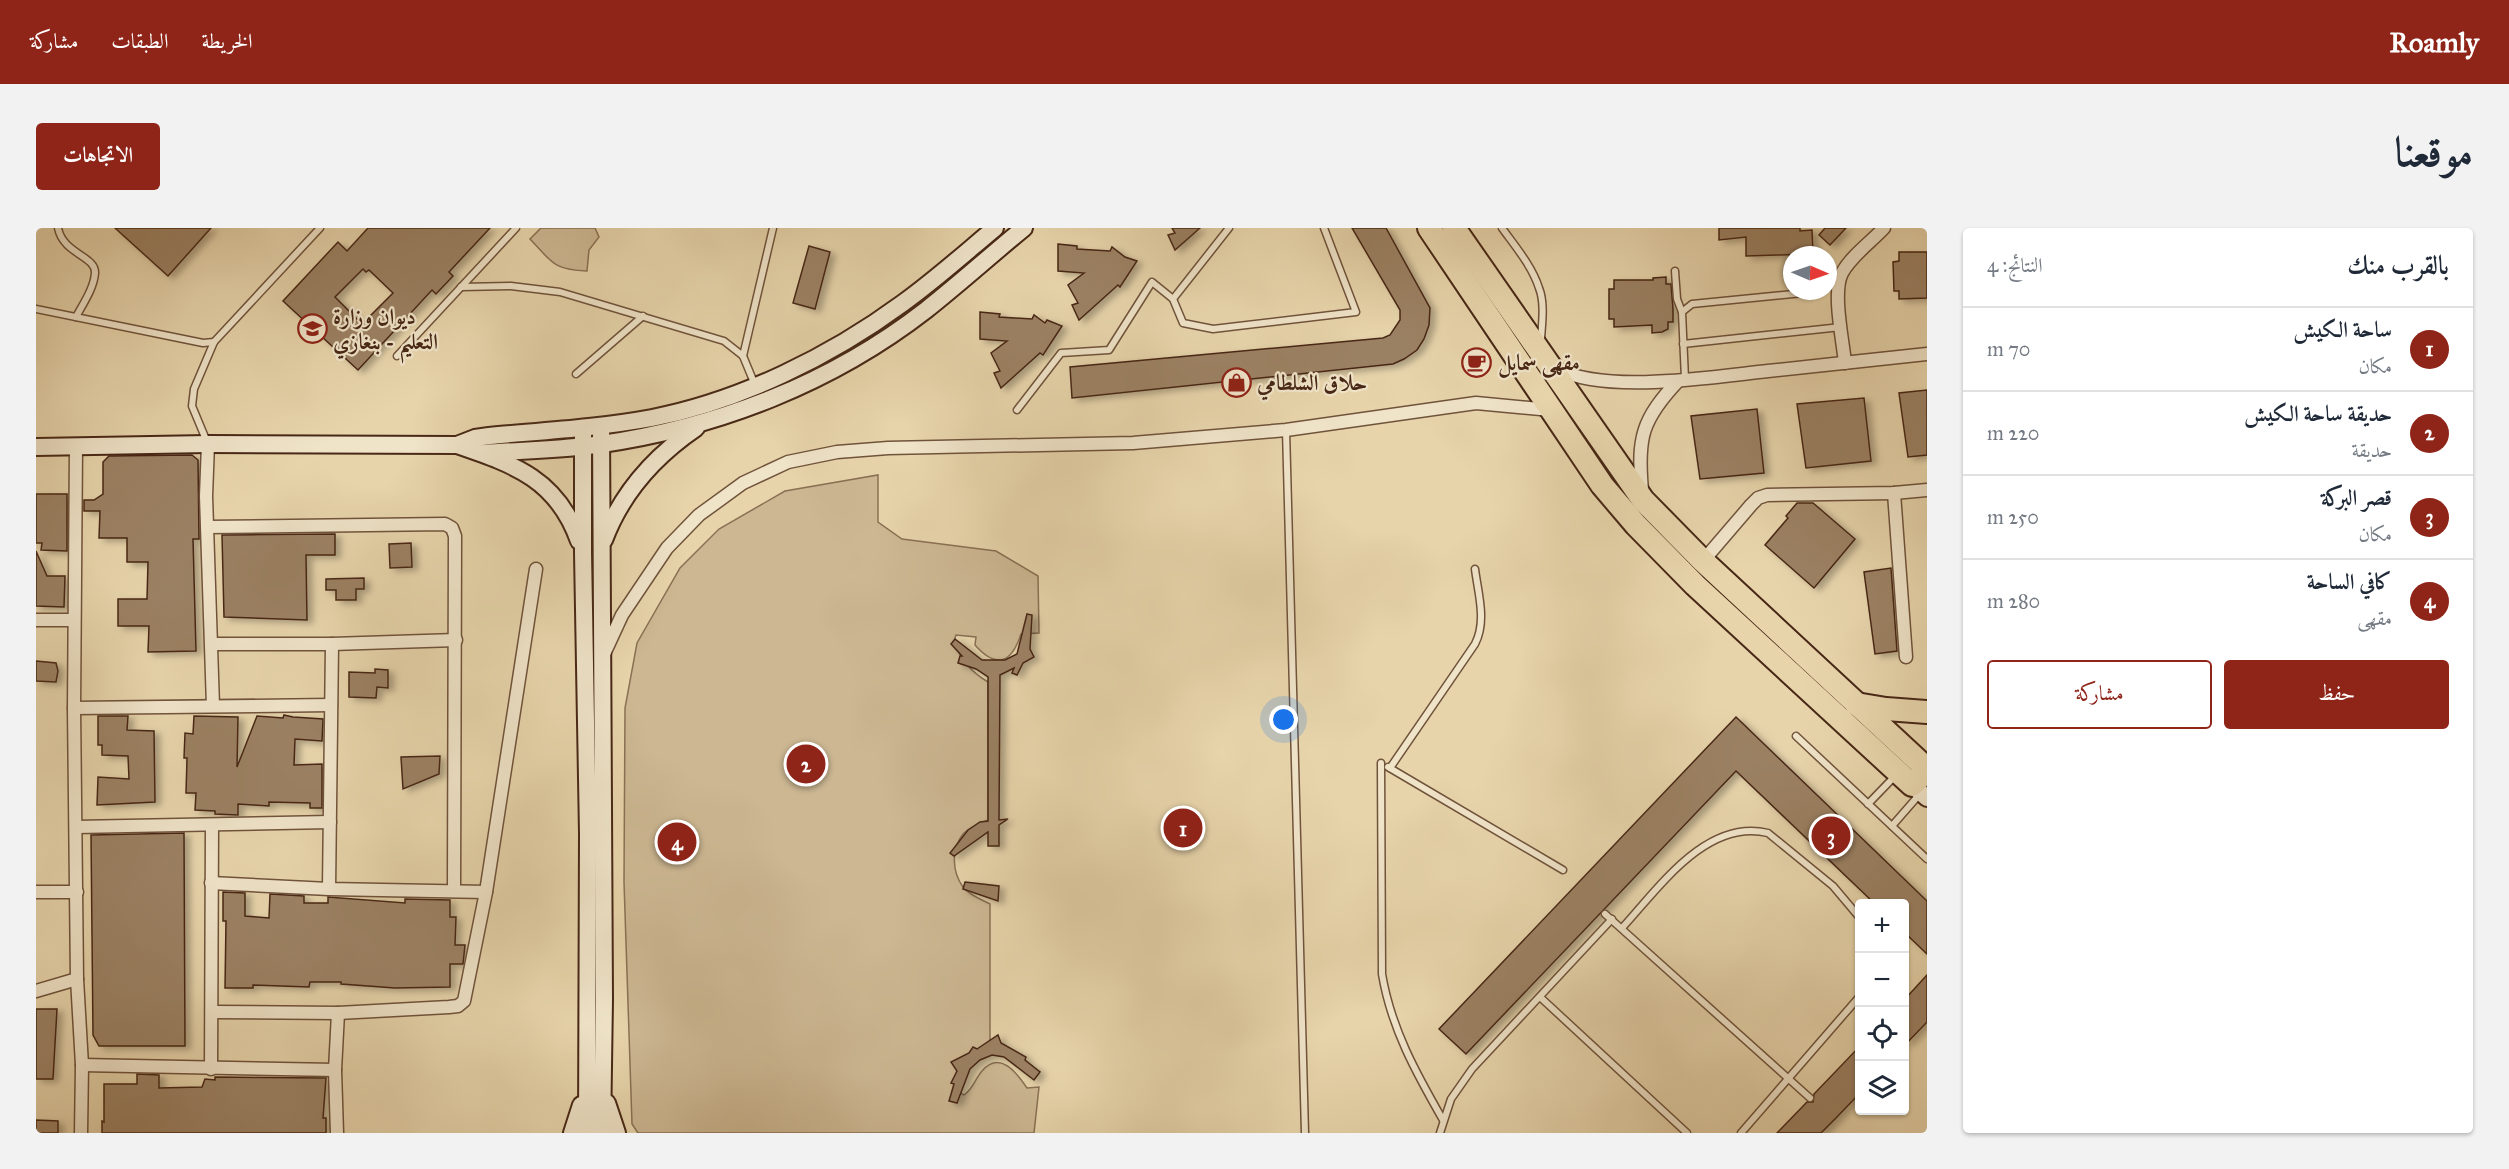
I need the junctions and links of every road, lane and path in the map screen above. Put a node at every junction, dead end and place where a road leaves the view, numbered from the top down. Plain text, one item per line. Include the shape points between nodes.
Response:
1 (58, 228) edge
2 (320, 228) edge
3 (516, 228) edge
4 (773, 228) edge
5 (995, 228) edge
6 (1024, 228) edge
7 (1229, 228) edge
8 (1324, 228) edge
9 (1429, 228) edge
10 (1454, 228) edge
11 (1502, 228) edge
12 (1884, 228) edge
13 (1674, 271) dead end
14 (1837, 283) edge
15 (461, 287) junction
16 (1783, 295) edge
17 (1173, 299) junction
18 (1835, 300) edge
19 (36, 309) edge
20 (1682, 312) junction
21 (643, 316) junction
22 (76, 317) junction
23 (1841, 327) junction
24 (214, 342) junction
25 (1683, 344) junction
26 (1927, 354) edge
27 (397, 356) dead end
28 (743, 356) junction
29 (1545, 358) junction
30 (1845, 363) junction
31 (576, 374) dead end
32 (1682, 380) junction
33 (756, 387) junction
34 (1017, 410) dead end
35 (1551, 410) junction
36 (702, 424) junction
37 (601, 427) junction
38 (583, 428) junction
39 (1286, 430) junction
40 (208, 444) junction
41 (601, 444) junction
42 (457, 445) junction
43 (583, 446) junction
44 (36, 447) edge
45 (76, 447) junction
46 (484, 453) junction
47 (1927, 490) edge
48 (1894, 493) junction
49 (1643, 500) junction
50 (207, 527) junction
51 (602, 548) junction
52 (583, 553) junction
53 (1702, 561) junction
54 (536, 568) dead end
55 (1475, 568) dead end
56 (36, 620) edge
57 (74, 620) junction
58 (456, 640) junction
59 (212, 644) junction
60 (332, 644) junction
61 (1906, 657) dead end
62 (602, 660) junction
63 (1856, 704) junction
64 (331, 705) junction
65 (213, 706) junction
66 (74, 708) junction
67 (1927, 712) edge
68 (1796, 736) dead end
69 (1390, 768) junction
70 (1919, 781) edge
71 (1868, 804) junction
72 (330, 822) junction
73 (212, 825) junction
74 (1892, 826) junction
75 (76, 827) junction
76 (1927, 859) edge
77 (1563, 870) dead end
78 (211, 883) junction
79 (329, 889) junction
80 (454, 891) junction
81 (36, 892) edge
82 (77, 892) junction
83 (486, 892) junction
84 (1855, 912) edge
85 (1605, 914) dead end
86 (1612, 920) junction
87 (1622, 928) junction
88 (77, 979) junction
89 (36, 991) edge
90 (1539, 997) junction
91 (1855, 1002) edge
92 (212, 1012) junction
93 (338, 1013) junction
94 (82, 1065) junction
95 (211, 1069) junction
96 (335, 1070) junction
97 (1789, 1079) junction
98 (594, 1080) junction
99 (1810, 1098) dead end
100 (1443, 1120) junction
101 (81, 1133) edge
102 (337, 1133) edge
103 (572, 1133) edge
104 (587, 1133) edge
105 (602, 1133) edge
106 (617, 1133) edge
107 (1305, 1133) edge
108 (1440, 1133) edge
109 (1687, 1133) edge
110 (1741, 1133) edge

1 - 22 lane via 67,247 91,262 95,271
2 - 24 lane
3 - 15 lane
4 - 28 lane
5 - 33 main road via 874,323
6 - 36 main road via 927,309 841,365 777,397
7 - 17 lane
8 - 17 lane via 1356,312 1213,329 1183,323
9 - 35 highway
10 - 29 highway
11 - 29 lane via 1540,288
12 - 14 street via 1847,266
13 - 20 lane
15 - 21 lane via 511,286 560,292
15 - 27 lane
16 - 20 lane via 1692,304
17 - 34 lane via 1152,282 1109,350 1061,352
18 - 23 street
19 - 22 lane
20 - 25 lane
21 - 28 lane via 724,341
21 - 31 lane
22 - 24 lane
23 - 25 lane
23 - 30 street
24 - 40 lane via 194,389 192,406
25 - 32 lane
26 - 30 street
28 - 33 lane
29 - 32 street via 1569,375 1587,380
29 - 49 highway
30 - 32 street
32 - 49 street via 1652,410 1644,428 1640,450
33 - 37 main road via 693,408
35 - 39 street via 1476,404
35 - 70 highway via 1602,485 1665,556
36 - 41 main road
36 - 51 main road via 641,476 621,503
37 - 38 main road
37 - 41 main road
38 - 42 main road via 489,436
38 - 43 main road
39 - 62 street via 1134,443 888,448 837,452 788,462 742,483 699,515 667,548 622,615
39 - 107 lane
40 - 42 main road
40 - 45 main road
40 - 50 street
41 - 43 main road
41 - 51 main road
42 - 46 main road
43 - 46 main road
43 - 52 main road
44 - 45 main road
45 - 57 street
46 - 52 main road via 534,479 552,494 567,513
47 - 48 street
48 - 53 street via 1758,498
48 - 61 street
49 - 53 highway
50 - 58 street via 445,524 455,536
50 - 59 street
51 - 62 main road
52 - 98 main road
53 - 63 highway
54 - 83 street
55 - 69 lane via 1481,633
56 - 57 street
57 - 66 street
58 - 60 street
58 - 80 street
59 - 60 street
59 - 65 street
60 - 64 street
62 - 98 main road via 604,987
63 - 67 highway
63 - 70 highway
64 - 65 street
64 - 72 street
65 - 66 street
66 - 75 street
68 - 71 lane
69 - 77 lane
69 - 100 lane via 1381,763 1382,974 1387,1005 1399,1038
70 - 71 lane
70 - 74 lane
71 - 74 lane
72 - 73 street
72 - 79 street
73 - 75 street
73 - 78 street
74 - 76 lane
75 - 82 street
78 - 79 street
78 - 92 street
79 - 80 street
80 - 83 street
81 - 82 street
82 - 88 street
83 - 93 street via 464,1001 458,1006
84 - 87 lane via 1833,886 1776,839 1754,830 1736,832 1688,855
85 - 86 lane
86 - 87 lane
86 - 90 lane
87 - 97 lane
88 - 89 street
88 - 94 street
90 - 100 lane via 1472,1069 1451,1099
90 - 109 lane
91 - 97 lane
92 - 93 street
92 - 95 street
93 - 96 street
94 - 95 street
94 - 101 street
95 - 96 street
96 - 102 street
97 - 99 lane
97 - 110 lane
98 - 103 main road
98 - 104 main road
98 - 105 main road
98 - 106 main road
100 - 108 lane

